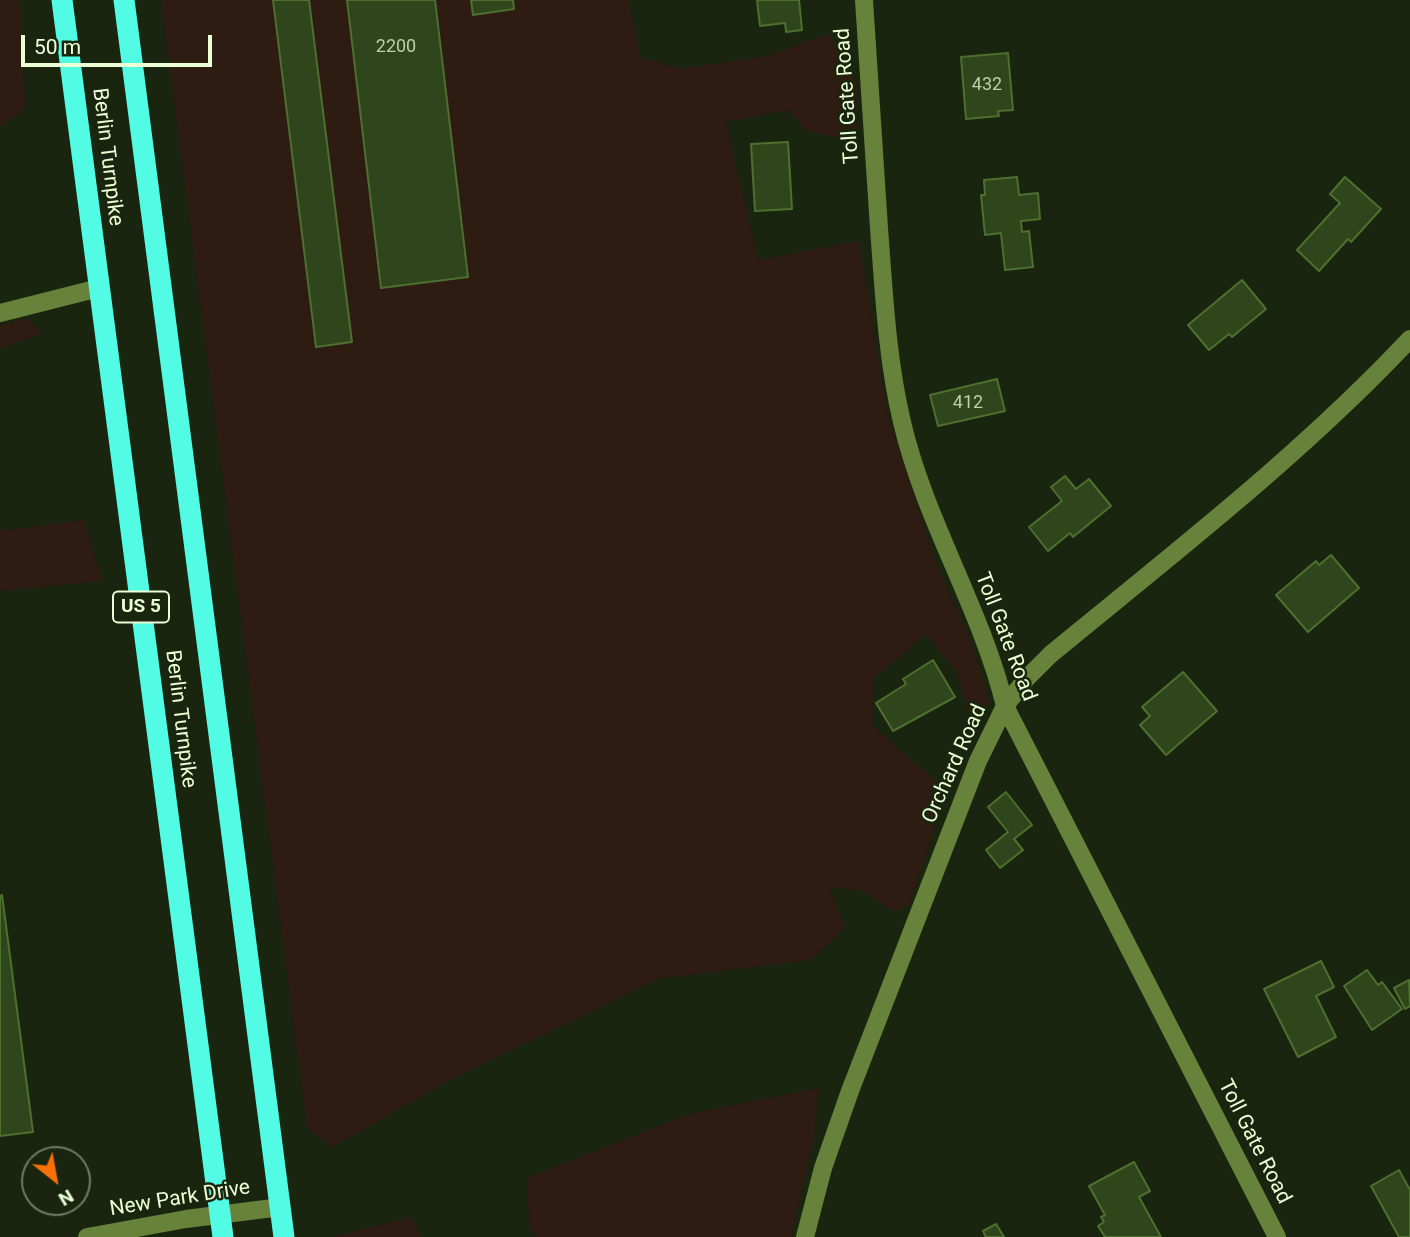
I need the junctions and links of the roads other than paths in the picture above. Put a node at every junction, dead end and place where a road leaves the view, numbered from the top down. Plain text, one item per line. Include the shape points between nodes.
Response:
1 (62, 0) edge
2 (124, 0) edge
3 (864, 0) edge
4 (99, 288) junction
5 (0, 313) edge
6 (1410, 339) edge
7 (1005, 706) junction
8 (281, 1207) junction
9 (220, 1214) junction
10 (87, 1237) edge
11 (223, 1237) edge
12 (284, 1237) edge
13 (805, 1237) edge
14 (1277, 1237) edge

1 - 4 highway, Berlin Turnpike / US 5
2 - 8 highway, Berlin Turnpike / US 5
3 - 7 street, Toll Gate Road via 884,300 902,423
4 - 5 street
4 - 9 highway, Berlin Turnpike / US 5
6 - 7 street, Orchard Road via 1230,506 1051,654
7 - 13 street, Orchard Road via 978,761 850,1091
7 - 14 street, Toll Gate Road
8 - 9 street, New Park Drive
8 - 12 highway, Berlin Turnpike / US 5
9 - 10 street, New Park Drive
9 - 11 highway, Berlin Turnpike / US 5

